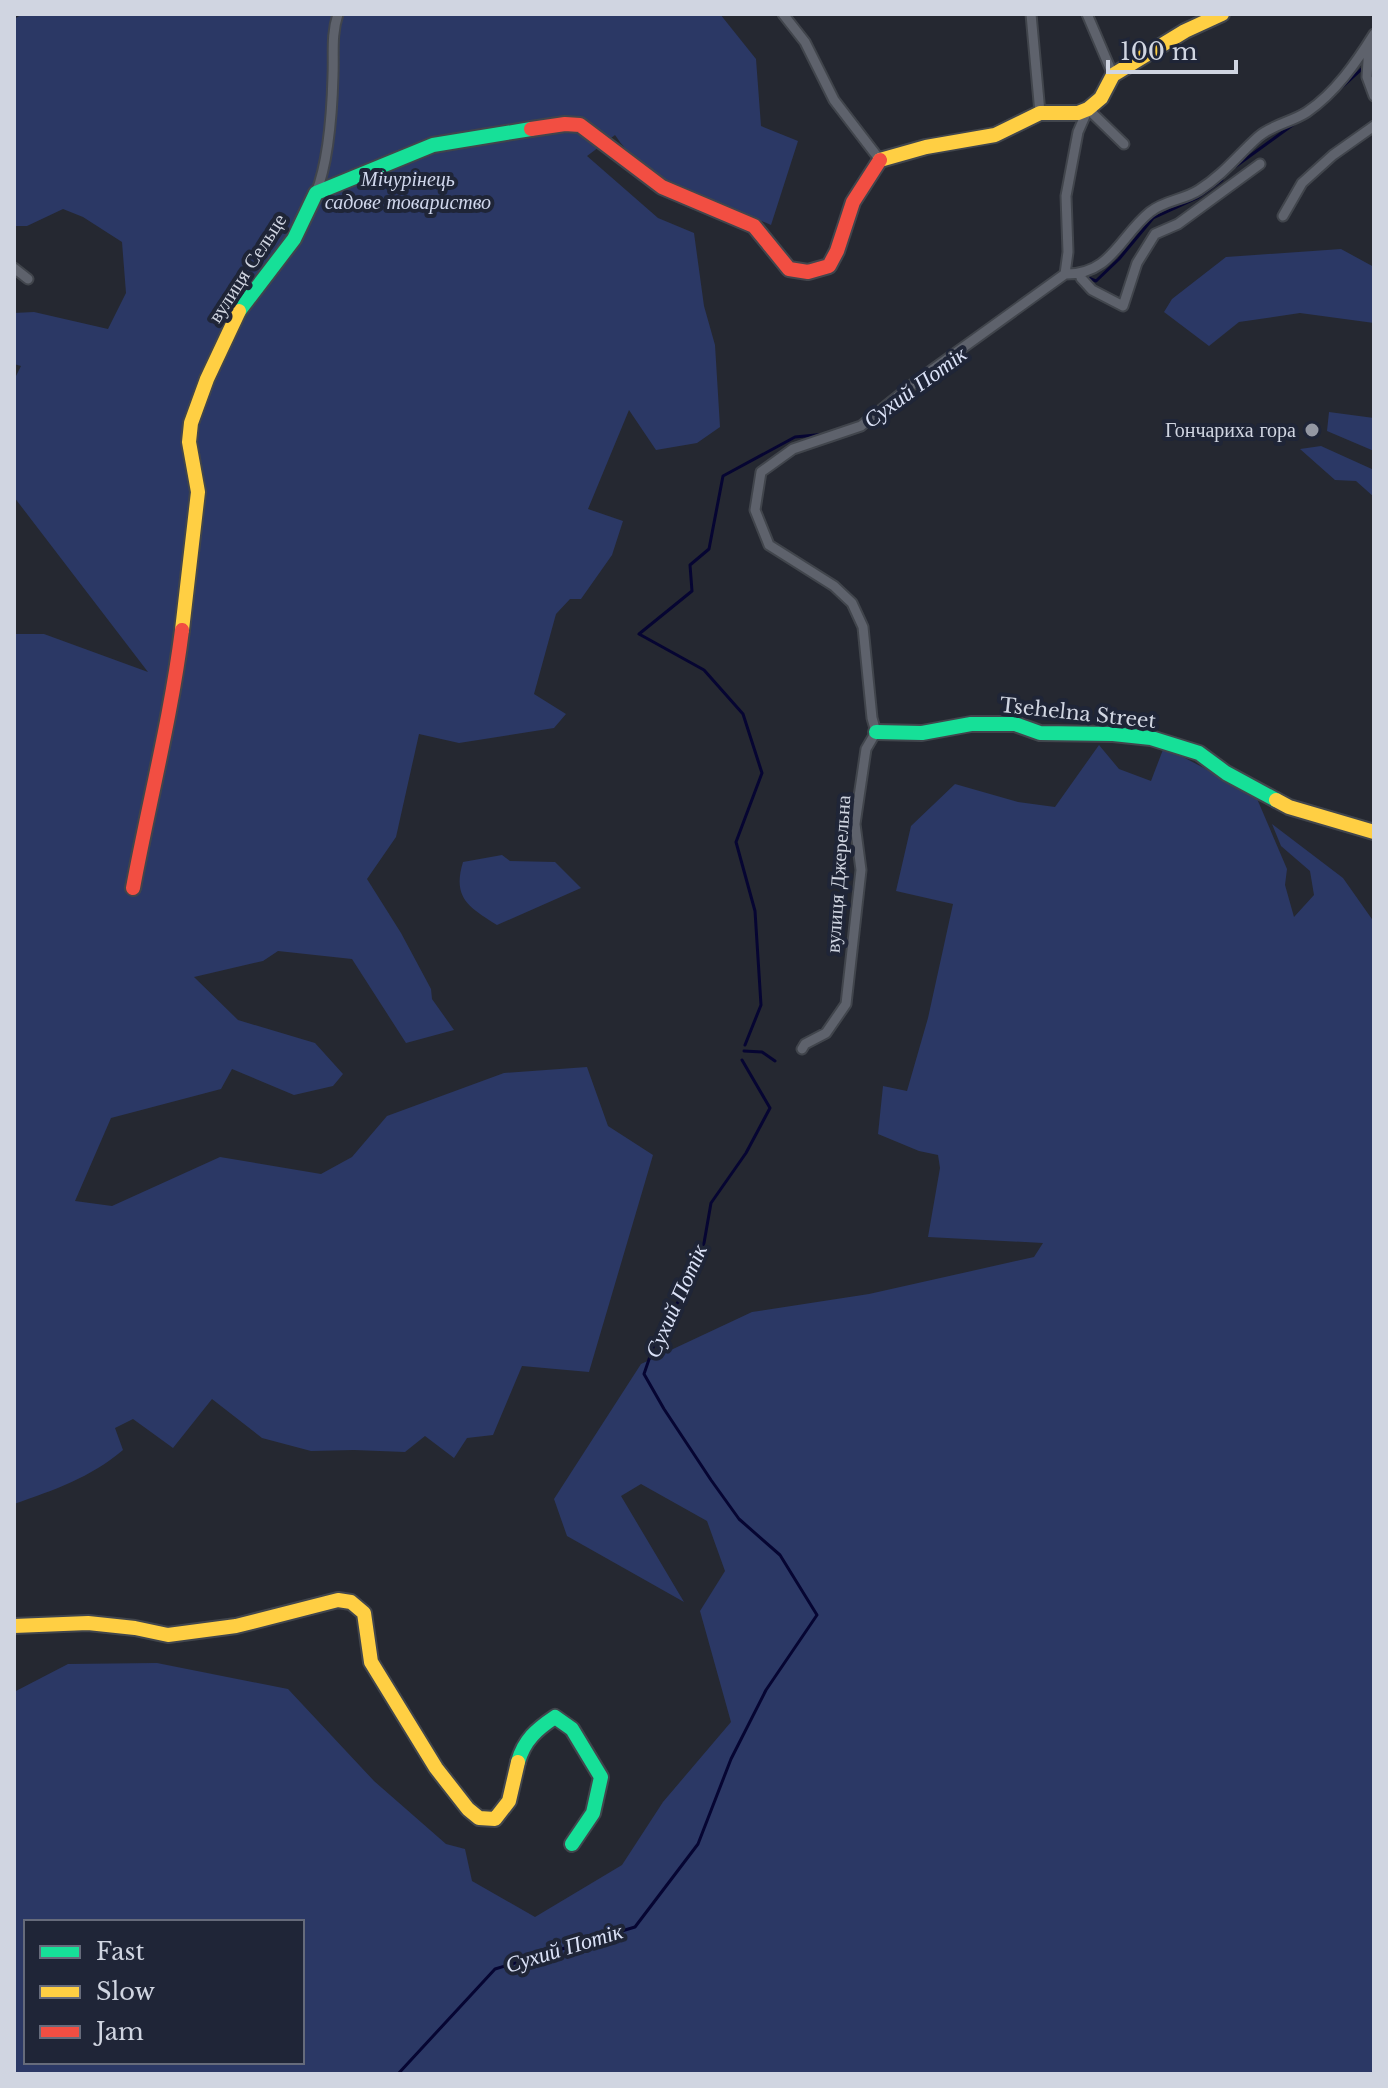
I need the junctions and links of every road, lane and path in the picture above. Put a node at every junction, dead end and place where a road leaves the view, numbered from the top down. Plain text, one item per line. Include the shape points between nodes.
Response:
1 (338, 14) edge
2 (783, 14) edge
3 (1031, 14) edge
4 (1087, 14) edge
5 (1222, 14) edge
6 (1372, 39) edge
7 (1113, 75) junction
8 (1374, 96) edge
9 (1088, 109) junction
10 (1040, 113) junction
11 (1374, 126) edge
12 (1124, 144) dead end
13 (880, 160) junction
14 (1260, 164) dead end
15 (316, 193) junction
16 (1283, 216) dead end
17 (14, 268) edge
18 (1065, 274) junction
19 (1081, 278) dead end
20 (28, 279) dead end
21 (876, 732) junction
22 (1374, 832) edge
23 (133, 888) dead end
24 (802, 1049) dead end
25 (14, 1626) edge
26 (572, 1844) dead end

1 - 15 street via 324,172
2 - 13 street via 805,42 834,100
3 - 10 street
4 - 7 street
5 - 7 street
6 - 8 street via 1367,77
6 - 18 street via 1344,78 1307,112 1260,135 1228,169 1196,192 1148,214 1091,271
7 - 9 street
9 - 10 street
9 - 12 street
9 - 18 street via 1078,132 1066,196
10 - 13 street via 995,135
11 - 16 street via 1302,183
13 - 15 street via 853,202 829,266 808,272 789,269 754,226 662,187 580,125 433,145
14 - 19 street via 1178,224 1155,234 1137,263 1123,306
15 - 23 street, вулиця Сельце via 294,239 234,317 191,423 198,492 177,670
17 - 20 street
18 - 21 street via 861,426 793,449 761,472 755,510 769,545 834,586 852,603 863,627
21 - 22 street, Tsehelna Street via 1015,724 1040,733 1151,738 1199,753 1289,807
21 - 24 street, вулиця Джерельна via 866,749 855,824 861,870 846,1004 826,1033
25 - 26 street via 88,1623 168,1635 236,1626 338,1600 351,1602 364,1613 371,1662 390,1696 436,1768 479,1818 495,1819 509,1801 521,1751 535,1730 555,1717 572,1729 601,1777 593,1813

